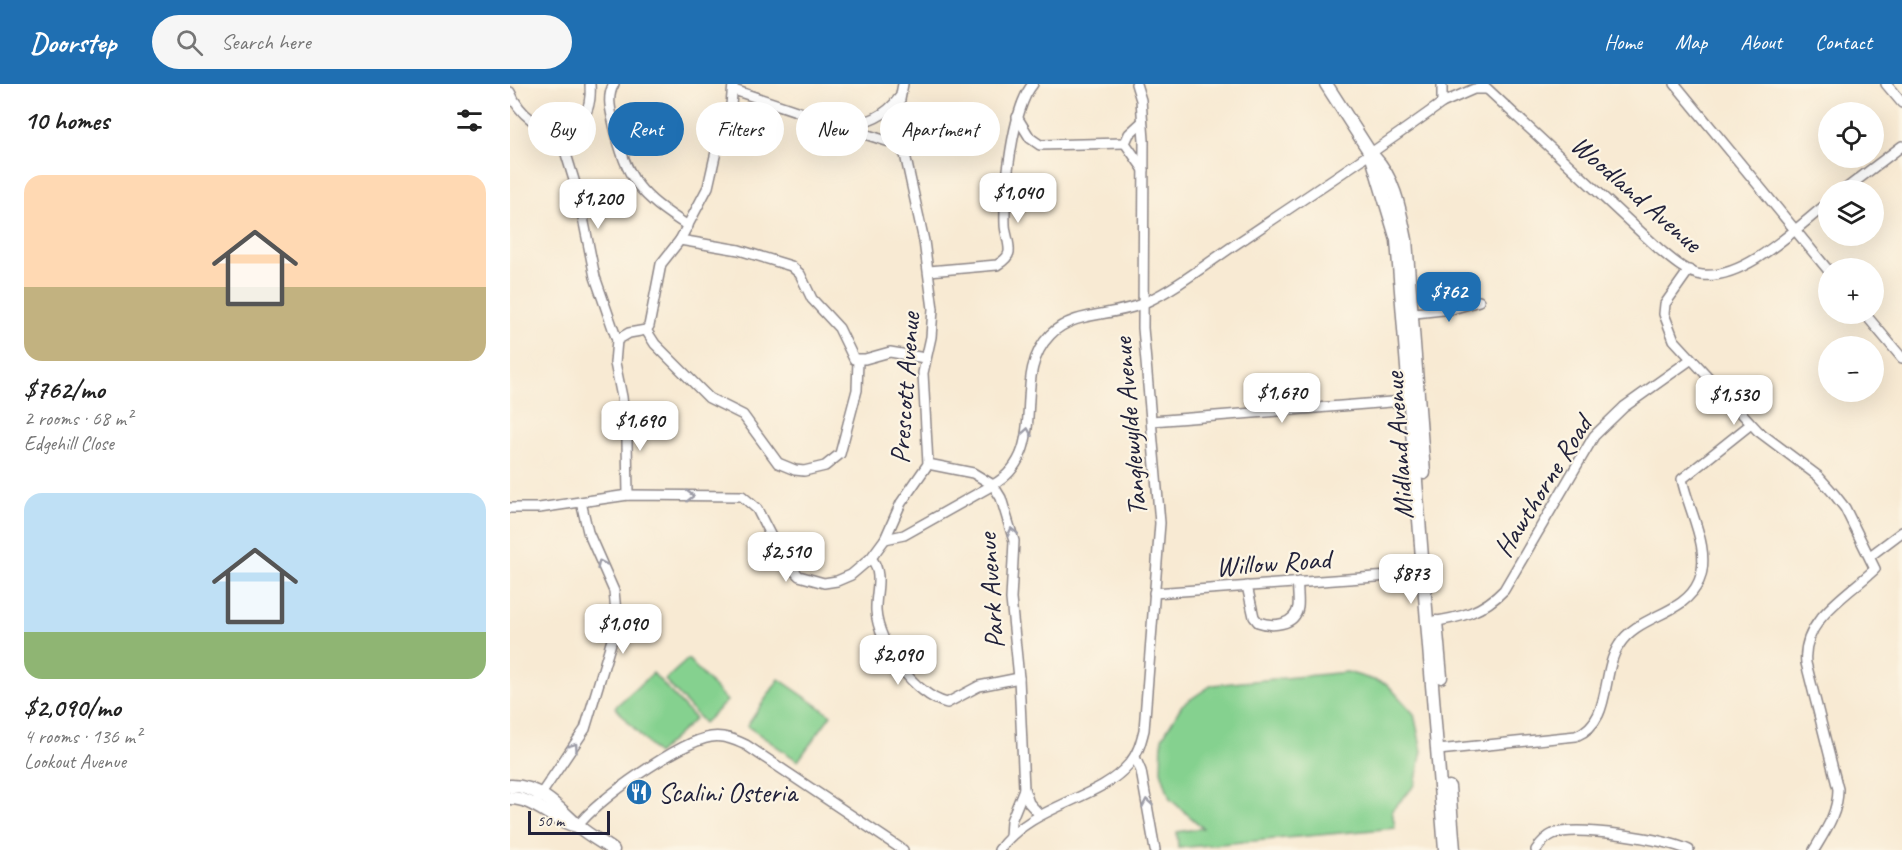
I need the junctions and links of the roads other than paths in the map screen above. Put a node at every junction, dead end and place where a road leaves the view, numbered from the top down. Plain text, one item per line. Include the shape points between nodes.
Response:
1 (903, 84) edge
2 (1033, 84) edge
3 (1136, 84) edge
4 (1326, 84) edge
5 (1442, 84) edge
6 (1675, 84) edge
7 (1886, 84) edge
8 (734, 87) edge
9 (1484, 87) edge
10 (612, 88) edge
11 (590, 89) edge
12 (510, 92) edge
13 (901, 94) junction
14 (900, 102) edge
15 (1442, 102) junction
16 (1902, 103) edge
17 (796, 110) edge
18 (1017, 117) junction
19 (528, 119) edge
20 (868, 122) edge
21 (1142, 122) junction
22 (1125, 143) junction
23 (1902, 146) edge
24 (1371, 154) junction
25 (566, 156) edge
26 (905, 156) edge
27 (1144, 170) junction
28 (1857, 180) edge
29 (1818, 211) edge
30 (688, 226) junction
31 (1794, 229) junction
32 (680, 240) junction
33 (1818, 258) edge
34 (1689, 270) junction
35 (929, 271) junction
36 (1479, 301) dead end
37 (1143, 304) junction
38 (1408, 313) junction
39 (1873, 324) edge
40 (646, 330) junction
41 (617, 340) junction
42 (925, 358) junction
43 (1902, 358) edge
44 (858, 360) junction
45 (1690, 360) junction
46 (1414, 400) junction
47 (1152, 421) junction
48 (1751, 424) junction
49 (928, 464) junction
50 (993, 485) junction
51 (628, 495) junction
52 (581, 502) junction
53 (510, 508) edge
54 (1902, 532) edge
55 (885, 539) junction
56 (1870, 556) junction
57 (871, 558) junction
58 (1427, 573) junction
59 (1298, 582) junction
60 (1247, 586) junction
61 (1154, 593) junction
62 (1432, 622) junction
63 (1019, 678) junction
64 (1442, 749) junction
65 (1135, 757) junction
66 (510, 786) edge
67 (1024, 789) junction
68 (510, 798) edge
69 (537, 800) junction
70 (1040, 815) junction
71 (578, 826) junction
72 (1010, 837) junction
73 (614, 850) edge
74 (903, 850) edge
75 (999, 850) edge
76 (1155, 850) edge
77 (1445, 850) edge
78 (1454, 850) edge
79 (1536, 850) edge
80 (1689, 850) edge
81 (1814, 850) edge

1 - 13 street, Prescott Avenue
2 - 18 street
3 - 21 street
4 - 24 street, Midland Avenue
5 - 15 street
6 - 31 street
7 - 16 street
8 - 17 street
8 - 30 street via 708,187
9 - 15 street, Woodland Avenue
9 - 34 street, Woodland Avenue via 1659,249
10 - 11 street
10 - 30 street via 610,104 624,163 635,183 660,208
12 - 19 street
13 - 14 street, Prescott Avenue
13 - 20 street via 893,106
15 - 24 street, Tanglewylde Avenue
18 - 22 street via 1030,138 1040,145
18 - 35 street via 1006,200 1009,252 1005,260 997,266
21 - 22 street
21 - 27 street
22 - 27 street
23 - 28 street
24 - 37 street, Tanglewylde Avenue
24 - 38 street, Midland Avenue via 1397,240
25 - 41 street via 596,277
26 - 35 street, Prescott Avenue
27 - 37 street
29 - 31 street, Woodland Avenue
30 - 32 street
31 - 33 street
31 - 34 street, Woodland Avenue via 1750,262 1731,271 1702,275
32 - 40 street via 661,264
32 - 44 street via 739,250 791,266 800,274 812,299 839,328 851,356
34 - 45 street via 1665,304 1664,314 1674,340
35 - 42 street, Prescott Avenue via 933,309
36 - 38 street via 1452,309
37 - 47 street, Tanglewylde Avenue
50 -> 37 street via 1013,469 1022,451 1033,365 1045,340 1068,323
38 - 46 street, Midland Avenue
39 - 43 street
40 - 41 street
40 - 44 street via 709,399 743,415 778,462 795,470 825,466 840,454 857,390
41 - 51 street via 615,363 625,421
42 - 44 street via 890,352
42 - 49 street, Prescott Avenue via 923,408
45 - 48 street
45 - 62 street, Hawthorne Road via 1624,407 1594,436 1504,590 1493,602 1469,614
46 - 47 street
46 - 58 street, Midland Avenue
47 - 61 street, Tanglewylde Avenue via 1160,523
48 - 56 street via 1818,476 1834,494
48 - 64 street via 1682,479 1701,549 1699,582 1675,608 1649,618 1625,636 1614,655 1593,727 1576,736
49 - 50 street via 969,471
49 - 55 street, Prescott Avenue via 902,503
50 - 55 street via 904,535
63 -> 50 street, Park Avenue via 1011,599 1014,541
51 - 52 street, Prescott Avenue
51 -> 57 street, Prescott Avenue via 742,496 757,509 782,558 792,570 811,581 837,581
52 - 53 street, Prescott Avenue
69 -> 52 street via 585,729 617,623 614,591 588,532
54 - 56 street
55 - 57 street, Prescott Avenue
56 - 81 street via 1875,569 1819,619 1806,642 1806,663 1838,789 1834,817
57 - 63 street via 879,575 878,622 900,665 920,689 947,703 979,686
58 - 59 street, Willow Road
58 - 62 street, Midland Avenue
59 - 60 street, Willow Road
59 - 60 street via 1298,608 1278,625 1258,622 1254,617
60 - 61 street, Willow Road
61 - 65 street, Tanglewylde Avenue via 1144,730
62 - 64 street, Midland Avenue
63 - 67 street, Park Avenue
64 - 77 street, Midland Avenue
64 - 78 street, Midland Avenue
65 - 70 street via 1108,780
76 -> 65 street
66 - 69 street via 522,786
67 - 70 street, Park Avenue via 1029,803
67 - 72 street, Park Avenue via 1011,821
68 - 69 street
69 - 71 street via 568,813
70 - 72 street
71 - 73 street
71 - 74 street via 593,807 645,772 699,740 722,736 746,745
72 - 75 street
79 - 80 street via 1553,835 1570,831 1642,838

